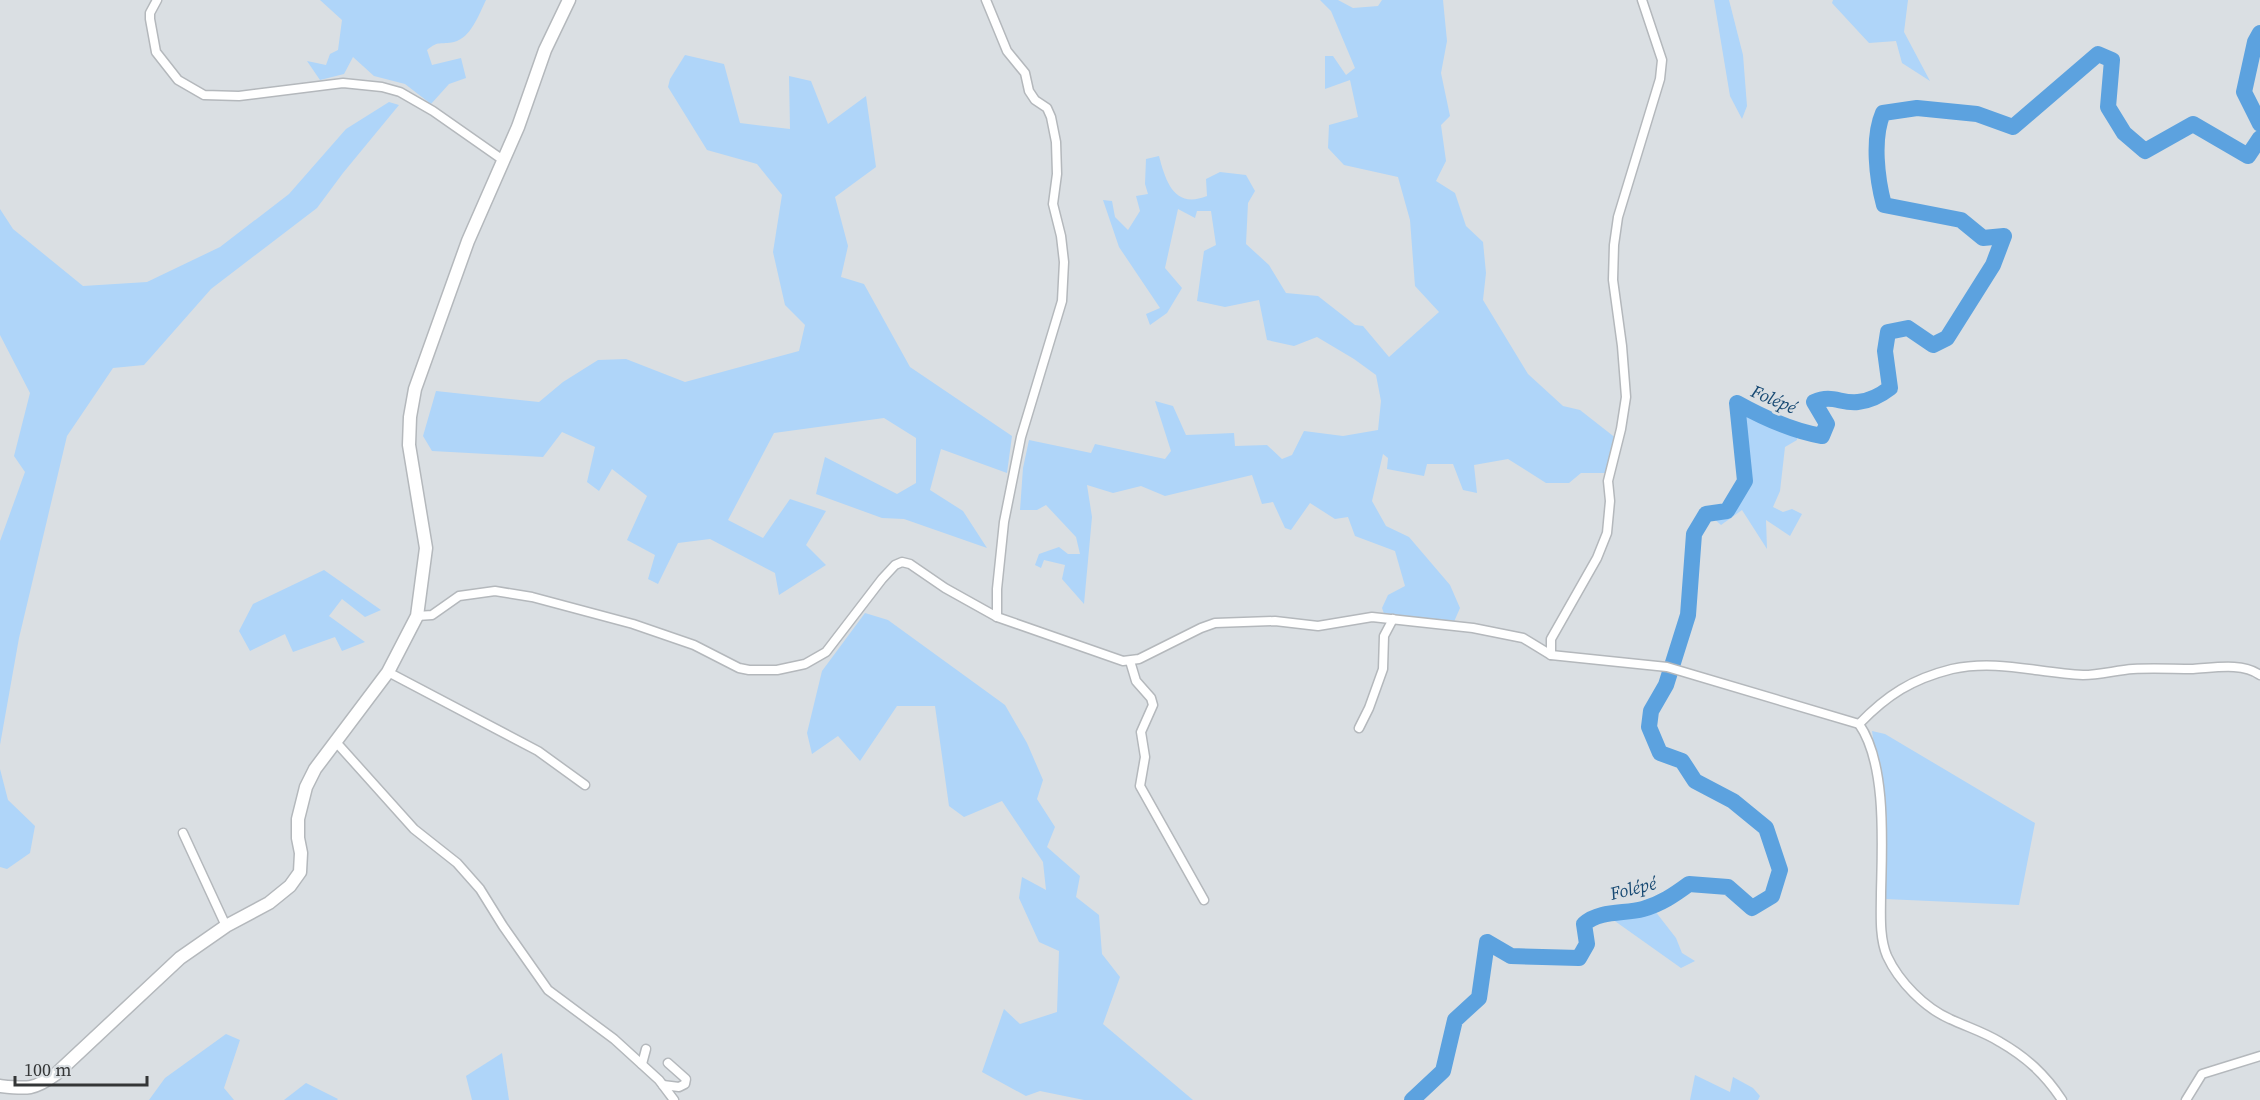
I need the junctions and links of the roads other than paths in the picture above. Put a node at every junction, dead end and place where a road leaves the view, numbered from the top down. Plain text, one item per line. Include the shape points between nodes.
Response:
1 (157, 0) edge
2 (569, 0) edge
3 (986, 0) edge
4 (1642, 0) edge
5 (504, 160) junction
6 (417, 616) junction
7 (997, 617) junction
8 (1393, 619) junction
9 (1551, 655) junction
10 (1130, 661) junction
11 (388, 672) junction
12 (2260, 675) edge
13 (1859, 724) junction
14 (1359, 728) dead end
15 (335, 741) junction
16 (585, 785) dead end
17 (183, 833) dead end
18 (1204, 900) dead end
19 (226, 926) junction
20 (646, 1049) dead end
21 (2260, 1056) edge
22 (668, 1063) dead end
23 (642, 1064) junction
24 (663, 1084) junction
25 (0, 1086) edge
26 (674, 1100) edge
27 (2062, 1100) edge
28 (2186, 1100) edge

1 - 5 street via 150,16 156,52 178,80 204,95 239,96 343,83 382,87 400,92 433,111
2 - 5 street via 545,50
3 - 7 street via 1007,51 1025,73 1029,91 1051,117 1057,174 1053,204 1064,262 1062,301 1022,437 1004,522
4 - 9 street via 1662,60 1660,79 1618,217 1614,245 1613,280 1626,398 1608,481 1607,533 1572,606 1551,639
5 - 6 street via 468,241 424,362 411,410 409,446 426,548
6 - 7 street via 432,615 459,596 495,591 633,624 694,645 739,668 777,670 805,664 826,652 882,579 902,562
6 - 11 street
7 - 10 street via 1108,657
8 - 9 street via 1473,628 1523,639
8 - 10 street via 1364,618 1318,626 1275,621 1215,623
8 - 14 street via 1384,636 1383,669
9 - 13 street via 1667,667
10 - 18 street via 1136,681 1153,705 1141,732 1145,756 1140,786
11 - 15 street
11 - 16 street via 538,751
12 - 13 street via 2249,669 2232,668 2135,669 2082,675 1982,664 1911,683 1887,697
13 - 27 street via 1872,752 1876,778 1882,833 1882,930 1888,956 1908,987 1927,1004 2023,1057 2043,1073
15 - 19 street via 315,769 300,803 300,872 269,903
15 - 23 street via 414,829 457,863 480,889 548,990
17 - 19 street
19 - 25 street via 180,958 40,1086
20 - 23 street
21 - 28 street via 2202,1074
22 - 24 street via 686,1079 685,1084
23 - 24 street
24 - 26 street

